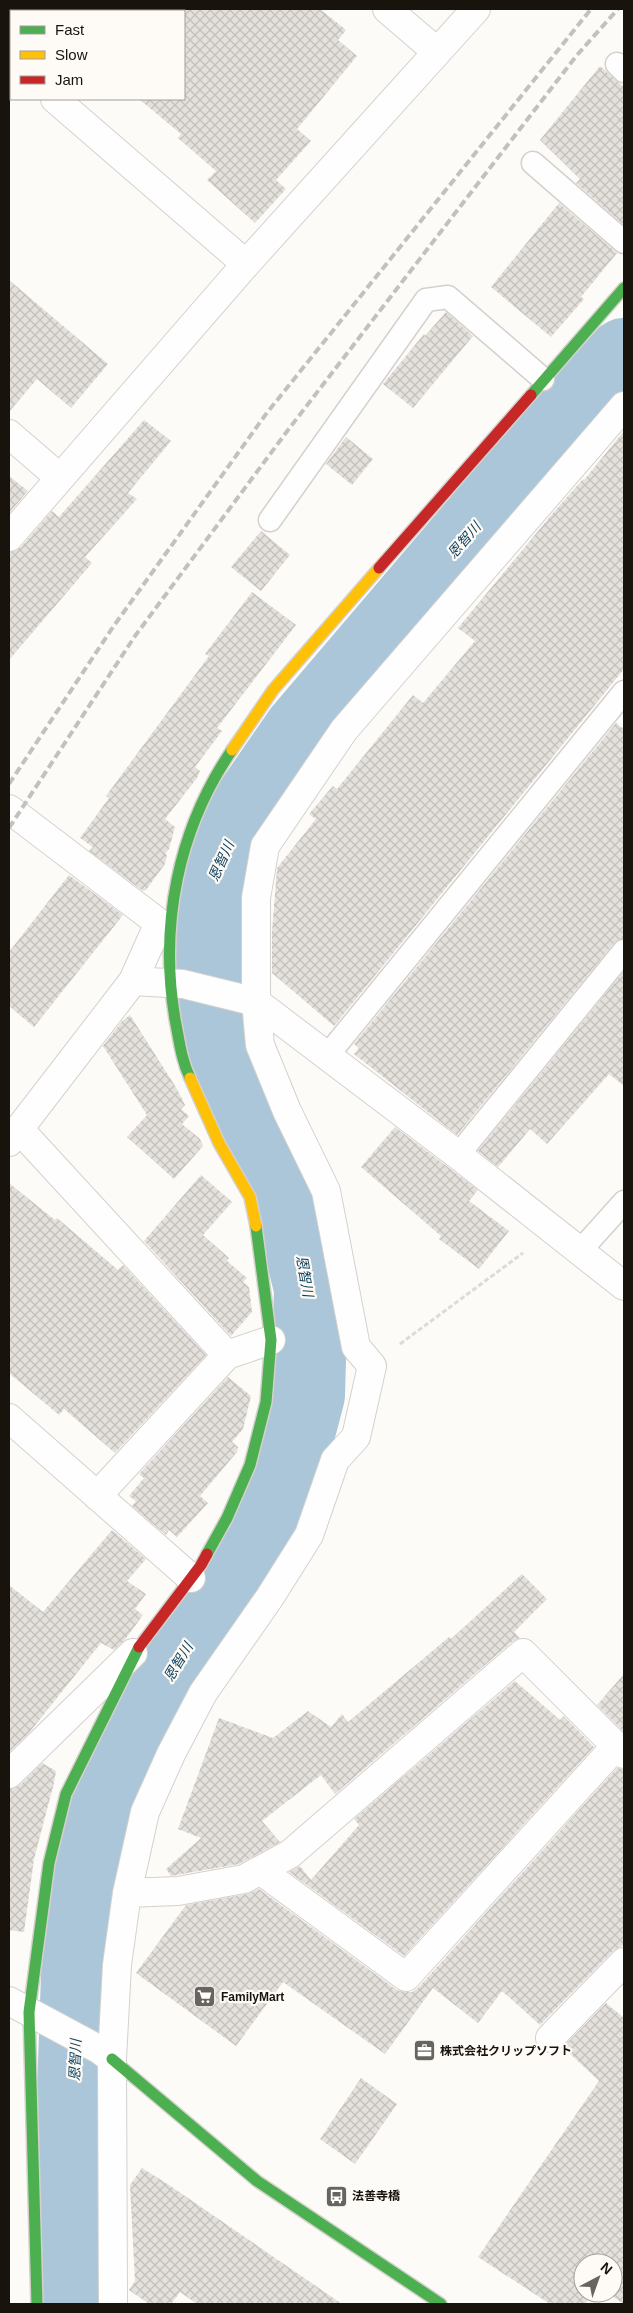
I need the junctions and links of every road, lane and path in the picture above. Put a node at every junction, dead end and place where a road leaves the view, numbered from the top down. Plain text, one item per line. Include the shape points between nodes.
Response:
1 (387, 9) edge
2 (476, 9) edge
3 (436, 51) junction
4 (56, 100) edge
5 (533, 162) dead end
6 (624, 242) edge
7 (246, 264) junction
8 (624, 288) edge
9 (543, 379) junction
10 (624, 406) edge
11 (9, 434) edge
12 (60, 478) junction
13 (270, 520) dead end
14 (9, 537) edge
15 (624, 692) edge
16 (9, 809) edge
17 (174, 892) junction
18 (159, 923) junction
19 (624, 951) edge
20 (133, 981) junction
21 (176, 983) junction
22 (256, 1002) junction
23 (327, 1056) junction
24 (14, 1136) edge
25 (458, 1155) junction
26 (624, 1202) edge
27 (554, 1230) junction
28 (580, 1251) junction
29 (624, 1286) edge
30 (271, 1340) junction
31 (227, 1356) junction
32 (372, 1366) junction
33 (9, 1418) edge
34 (97, 1496) junction
35 (191, 1578) junction
36 (135, 1652) junction
37 (620, 1750) edge
38 (9, 1774) edge
39 (260, 1870) junction
40 (127, 1893) junction
41 (624, 1962) edge
42 (28, 2010) edge
43 (550, 2038) dead end
44 (106, 2054) junction
45 (37, 2304) edge
46 (113, 2304) edge
47 (441, 2304) edge

1 - 3 street
2 - 3 street
3 - 7 street
4 - 7 street
5 - 6 lane
7 - 12 street
8 - 9 street
9 - 13 lane via 448,297 426,300
9 - 17 street via 273,690 219,769 192,823
10 - 22 street via 344,730 265,846 256,898
11 - 12 street
12 - 14 street
15 - 23 lane
16 - 18 street
17 - 18 street
17 - 21 street via 169,938
18 - 20 street
19 - 25 lane
20 - 21 street
20 - 24 street
21 - 22 street
21 - 30 street via 183,1063 219,1143 250,1196 260,1247
22 - 23 street
22 - 32 street via 260,1045 287,1111 326,1191 356,1347
23 - 25 street
24 - 31 street
25 - 27 street
26 - 28 lane
27 - 28 street
27 - 32 path
28 - 29 street
30 - 31 street
30 - 35 street via 266,1402 250,1465 227,1518
31 - 34 street
32 - 40 street via 356,1437 336,1460 309,1535 203,1693 171,1754 146,1812
33 - 34 street
34 - 35 street
35 - 36 street
36 - 38 street
36 - 42 street via 66,1794 49,1863
37 - 39 street via 523,1653 290,1854
37 - 39 street via 406,1977
39 - 40 street via 244,1879 178,1891
40 - 44 street
41 - 43 street
42 - 44 street
42 - 45 street
44 - 46 street
44 - 47 street via 256,2181

